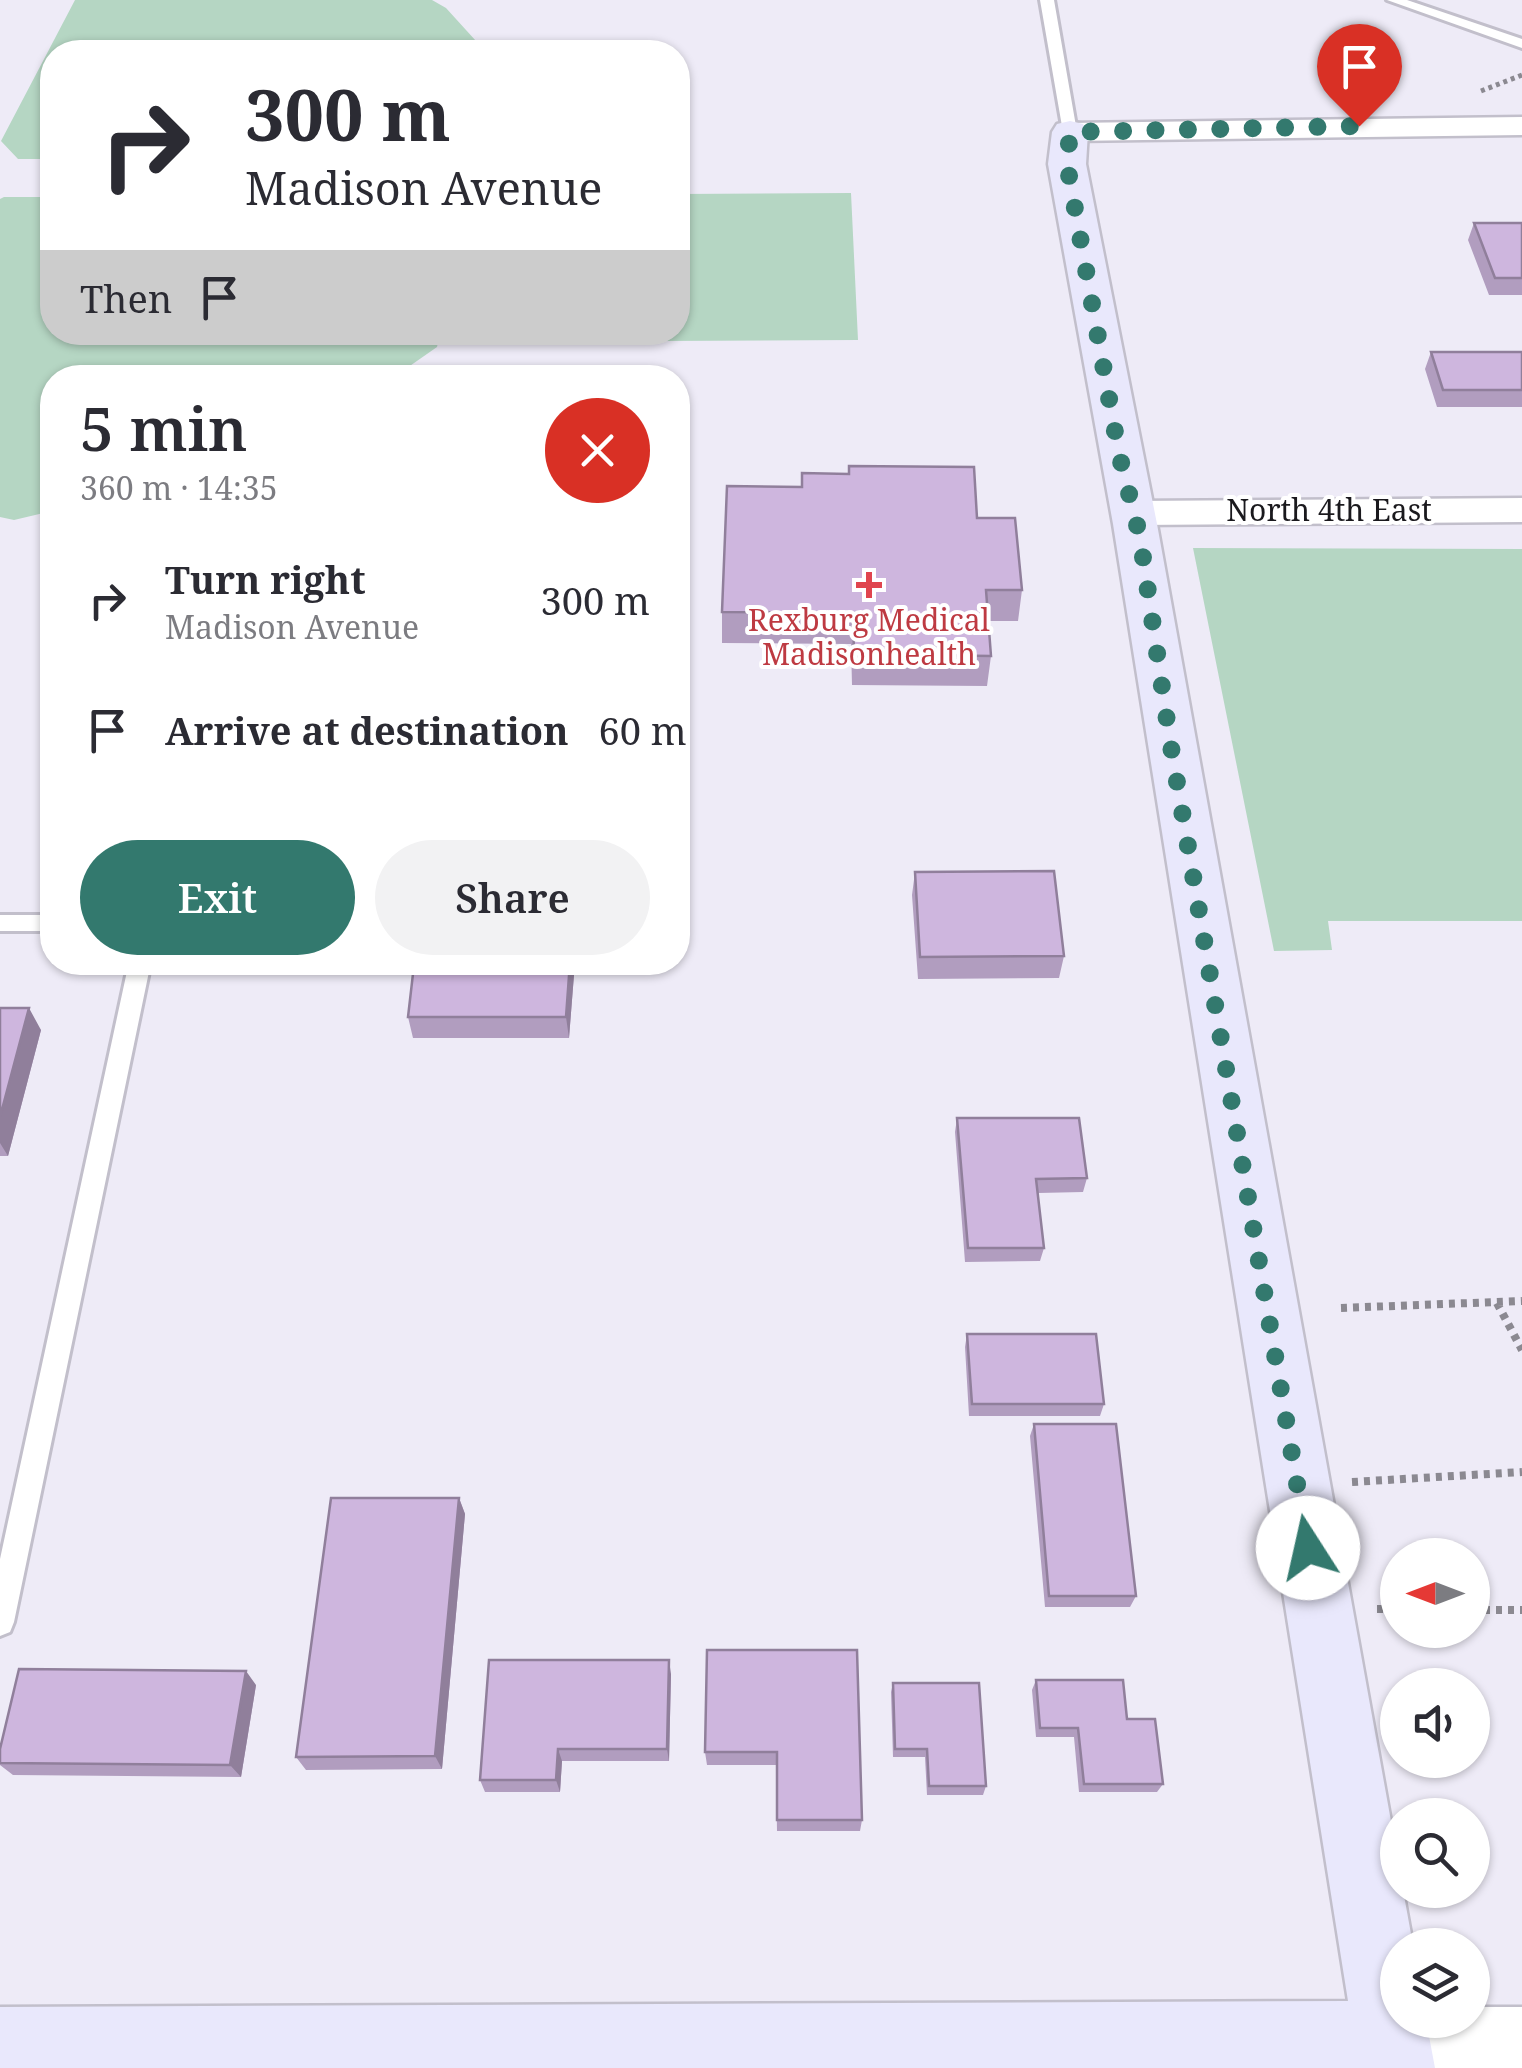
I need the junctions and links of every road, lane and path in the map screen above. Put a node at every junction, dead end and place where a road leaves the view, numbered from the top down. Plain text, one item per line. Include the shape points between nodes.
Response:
1 (1046, 0) edge
2 (1394, 0) edge
3 (1522, 44) edge
4 (1522, 126) edge
5 (1070, 132) junction
6 (1522, 510) edge
7 (1136, 512) junction
8 (0, 923) edge
9 (40, 923) edge
10 (137, 975) edge
11 (1522, 1301) edge
12 (1496, 1302) junction
13 (1341, 1308) dead end
14 (1522, 1350) edge
15 (1522, 1472) edge
16 (1346, 1482) dead end
17 (1371, 1609) dead end
18 (1380, 1609) edge
19 (1490, 1610) edge
20 (1522, 1610) edge
21 (0, 1622) edge
22 (1522, 2038) edge
23 (0, 2045) edge
24 (1395, 2054) edge

1 - 5 lane
2 - 3 lane
4 - 5 street
5 - 7 street via 1067,164 1119,454
6 - 7 street, North 4th East
7 - 24 street
8 - 9 lane
10 - 21 lane
11 - 12 path
12 - 13 path
12 - 14 path
15 - 16 path
17 - 18 path
19 - 20 path
22 - 24 street
23 - 24 street

